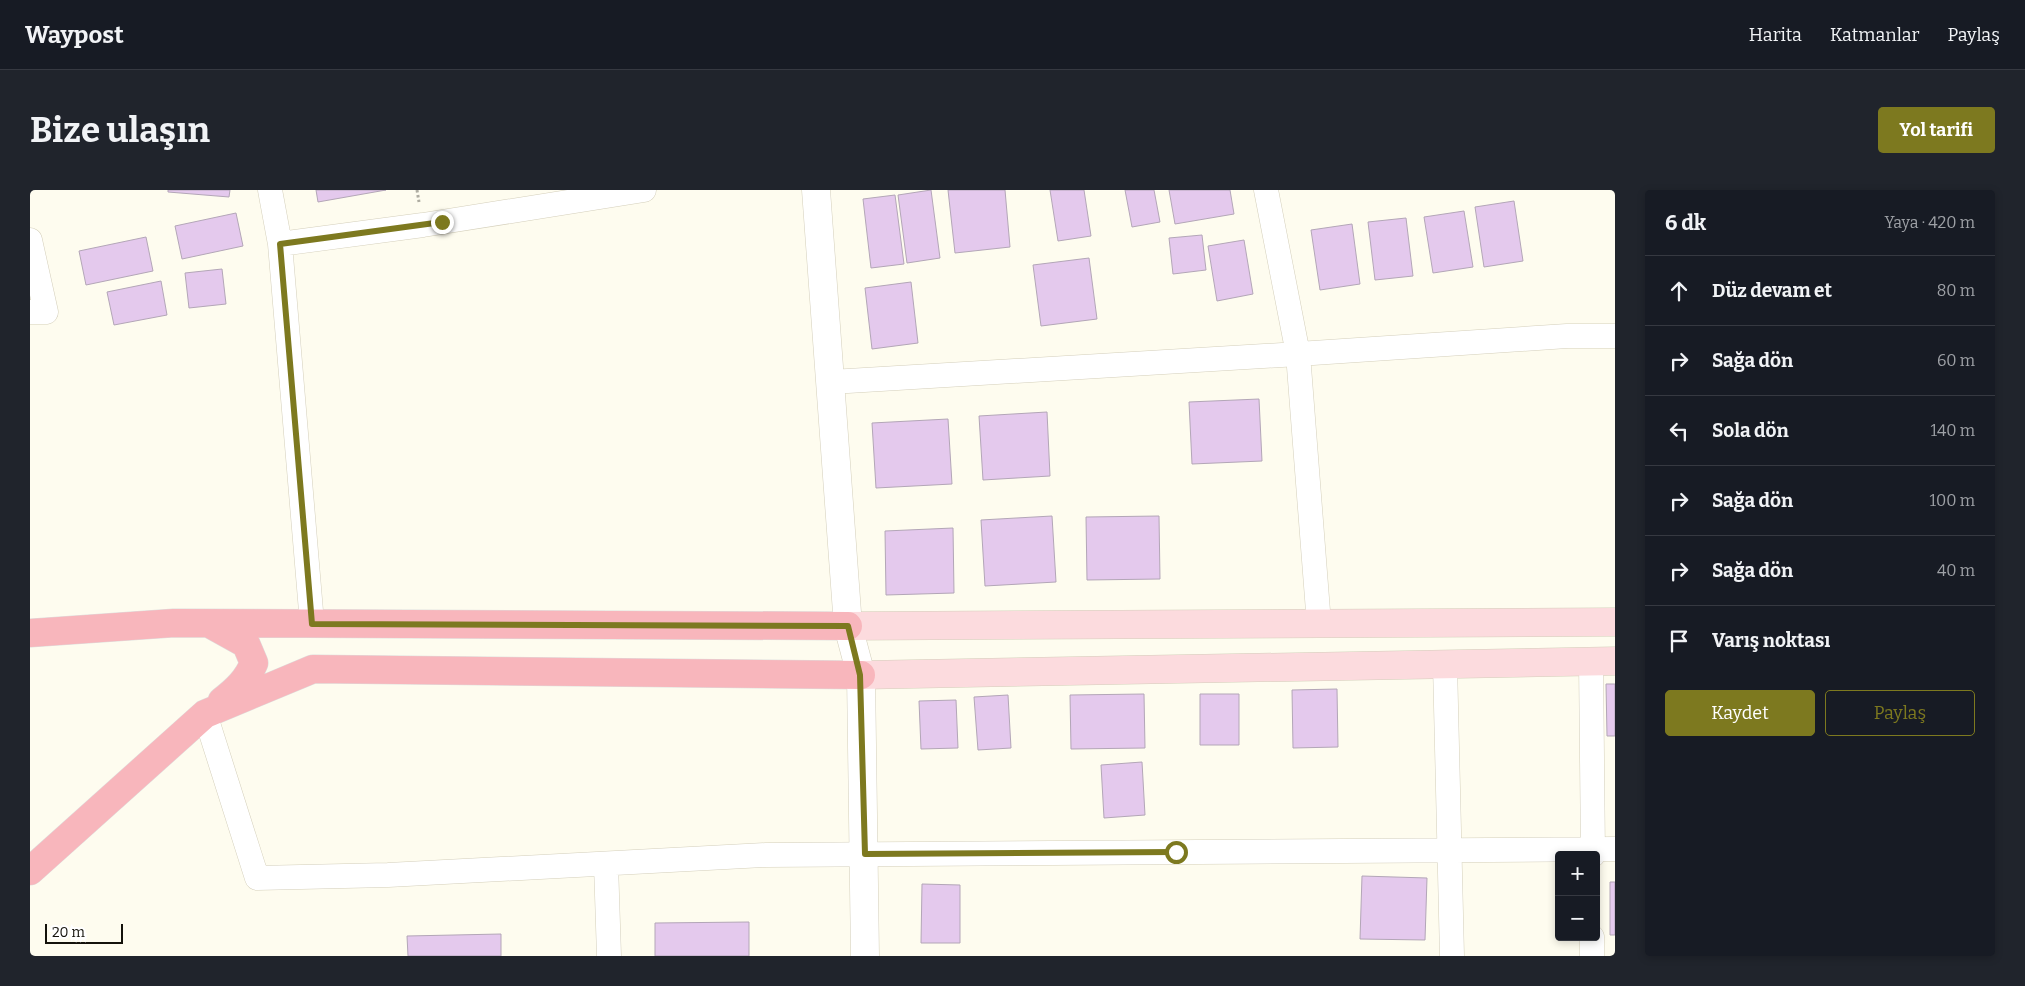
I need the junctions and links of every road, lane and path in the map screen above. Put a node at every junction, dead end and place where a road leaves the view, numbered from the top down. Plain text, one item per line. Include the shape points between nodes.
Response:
1 (270, 190) edge
2 (644, 190) edge
3 (816, 190) edge
4 (1266, 190) edge
5 (30, 240) edge
6 (280, 244) junction
7 (30, 312) edge
8 (1615, 336) edge
9 (1298, 354) junction
10 (831, 382) junction
11 (1615, 622) edge
12 (208, 623) junction
13 (312, 624) junction
14 (1319, 624) junction
15 (848, 626) junction
16 (30, 633) edge
17 (1603, 661) edge
18 (1445, 664) junction
19 (860, 675) junction
20 (205, 714) junction
21 (1450, 850) junction
22 (1600, 851) edge
23 (865, 854) junction
24 (606, 864) junction
25 (30, 871) edge
26 (1592, 941) edge
27 (609, 956) edge
28 (866, 956) edge
29 (1452, 956) edge
30 (1592, 956) edge

1 - 6 street
2 - 6 street
3 - 10 street
4 - 9 street
5 - 7 street via 46,312
6 - 13 street
8 - 9 street via 1567,336
9 - 10 street
9 - 14 street
10 - 15 street
11 - 14 main road
12 - 13 main road
12 - 16 main road
12 - 20 main road via 246,644 254,663 239,687
13 - 15 main road
14 - 15 main road
15 - 19 street
17 - 18 main road
17 - 22 street
18 - 19 main road
18 - 21 street
19 - 20 main road via 313,669
19 - 23 street
20 - 24 street via 257,878
20 - 25 main road
21 - 22 street
21 - 23 street
21 - 29 street
23 - 24 street via 766,855
23 - 28 street
24 - 27 street
26 - 30 street

